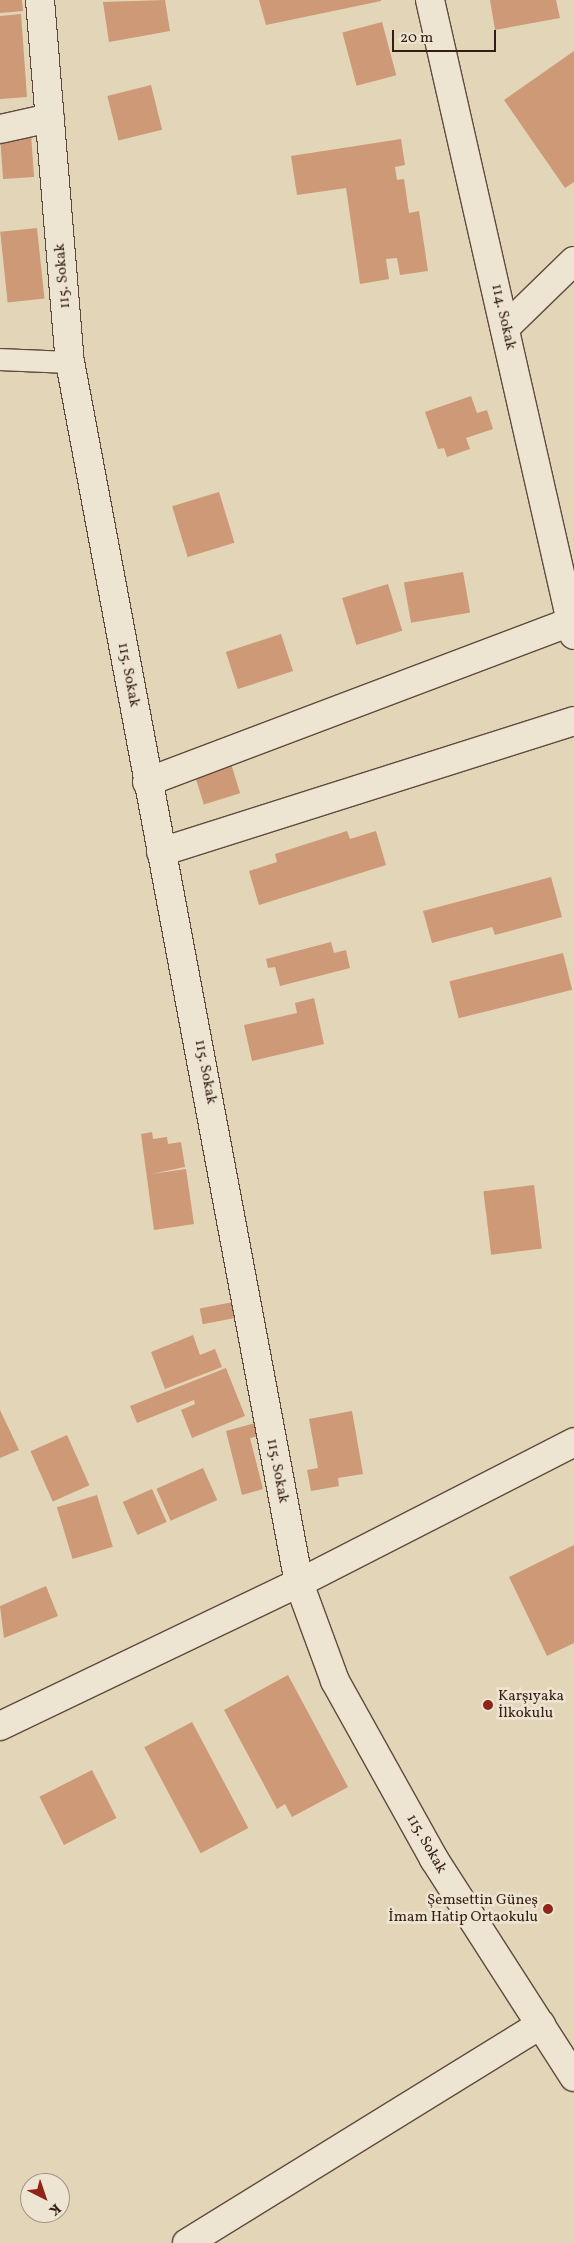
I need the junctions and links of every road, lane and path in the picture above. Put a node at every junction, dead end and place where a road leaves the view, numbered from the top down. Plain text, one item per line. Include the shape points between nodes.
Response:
1 (40, 0) edge
2 (430, 0) edge
3 (50, 118) junction
4 (0, 129) edge
5 (574, 261) edge
6 (506, 328) junction
7 (0, 359) edge
8 (70, 362) junction
9 (573, 628) edge
10 (574, 721) edge
11 (147, 782) junction
12 (161, 852) junction
13 (574, 1442) edge
14 (299, 1583) junction
15 (0, 1726) edge
16 (541, 2024) junction
17 (566, 2047) edge
18 (574, 2077) edge
19 (187, 2243) edge

1 - 3 street, 115. Sokak
2 - 6 street, 114. Sokak
3 - 4 street
3 - 8 street, 115. Sokak
5 - 6 street
6 - 9 street, 114. Sokak
7 - 8 lane
8 - 11 street, 115. Sokak
9 - 11 street
10 - 12 street
11 - 12 street, 115. Sokak
12 - 14 street, 115. Sokak
13 - 14 street
14 - 15 street
14 - 16 street, 115. Sokak via 335,1681 434,1859
16 - 17 street, 115. Sokak
16 - 19 street
17 - 18 street, 115. Sokak

